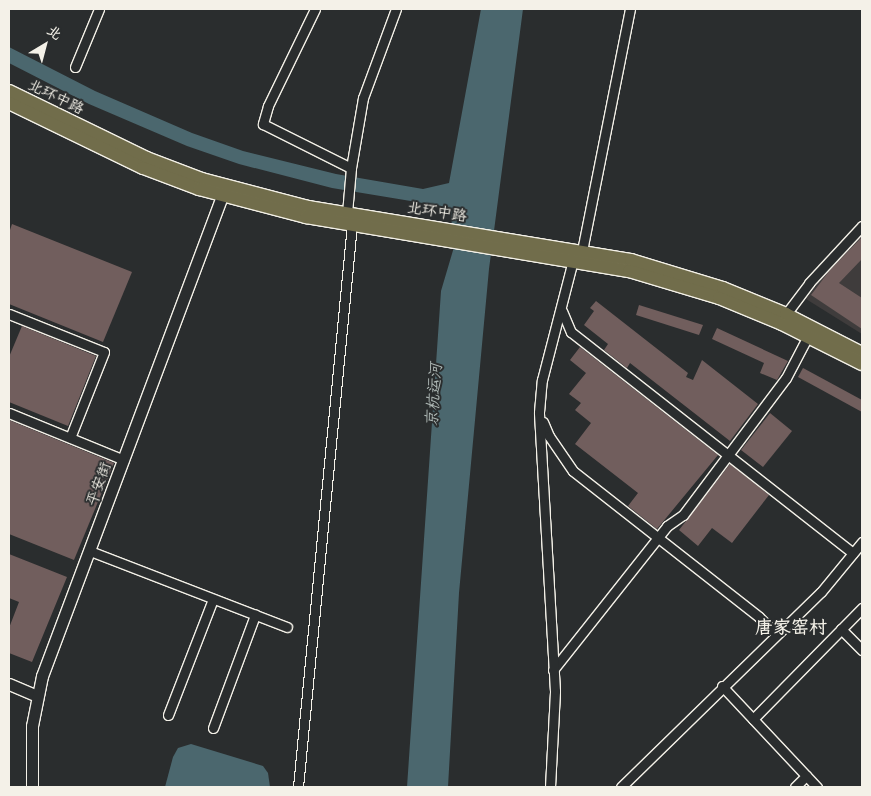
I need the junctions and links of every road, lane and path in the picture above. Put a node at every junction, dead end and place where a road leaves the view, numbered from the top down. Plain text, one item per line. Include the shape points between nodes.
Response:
1 (99, 9) edge
2 (312, 9) edge
3 (396, 9) edge
4 (630, 9) edge
5 (75, 67) dead end
6 (9, 92) edge
7 (9, 103) edge
8 (351, 168) junction
9 (222, 196) junction
10 (350, 219) junction
11 (862, 226) edge
12 (578, 255) junction
13 (562, 311) junction
14 (9, 314) edge
15 (786, 314) junction
16 (808, 336) junction
17 (862, 353) edge
18 (862, 364) edge
19 (539, 412) junction
20 (9, 413) edge
21 (70, 438) junction
22 (728, 456) junction
23 (124, 460) junction
24 (658, 538) junction
25 (862, 542) edge
26 (90, 551) junction
27 (853, 553) junction
28 (213, 599) junction
29 (862, 608) edge
30 (255, 615) junction
31 (287, 627) dead end
32 (841, 629) junction
33 (776, 634) junction
34 (862, 650) edge
35 (553, 670) junction
36 (9, 684) edge
37 (722, 686) junction
38 (37, 696) junction
39 (168, 714) dead end
40 (753, 719) junction
41 (213, 728) dead end
42 (806, 776) junction
43 (32, 787) edge
44 (298, 787) edge
45 (550, 787) edge
46 (621, 787) edge
47 (795, 787) edge
48 (817, 787) edge

1 - 5 street
2 - 8 street via 263,124
3 - 8 street via 363,98
4 - 12 street
6 - 10 main road, 北环中路 via 175,170
7 - 9 main road, 北环中路 via 142,168
8 - 10 street
9 - 10 main road, 北环中路 via 306,217
9 - 23 street, 平安街
10 - 12 main road, 北环中路
10 - 44 street
11 - 15 street via 809,283
12 - 13 street
12 - 15 main road, 北环中路 via 677,273
12 - 16 main road, 北环中路 via 719,298
13 - 19 street via 542,380
13 - 22 street via 571,332
14 - 21 street via 104,352
15 - 17 main road, 北环中路
16 - 18 main road, 北环中路
16 - 22 street via 786,378
19 - 24 street via 549,436 573,471
19 - 35 street
20 - 21 street
21 - 23 street
22 - 24 street via 683,515
22 - 27 street
23 - 26 street, 平安街
24 - 33 street
24 - 35 street
25 - 27 street
26 - 28 street
26 - 38 street, 平安街
27 - 33 street via 821,592
28 - 30 street
28 - 39 street
29 - 32 street
30 - 31 street
30 - 41 street
32 - 34 street
32 - 40 street
33 - 37 street
35 - 45 street via 554,736
36 - 38 street
37 - 40 street
37 - 46 street
38 - 43 street, 平安街 via 32,726
40 - 42 street
42 - 47 street
42 - 48 street

